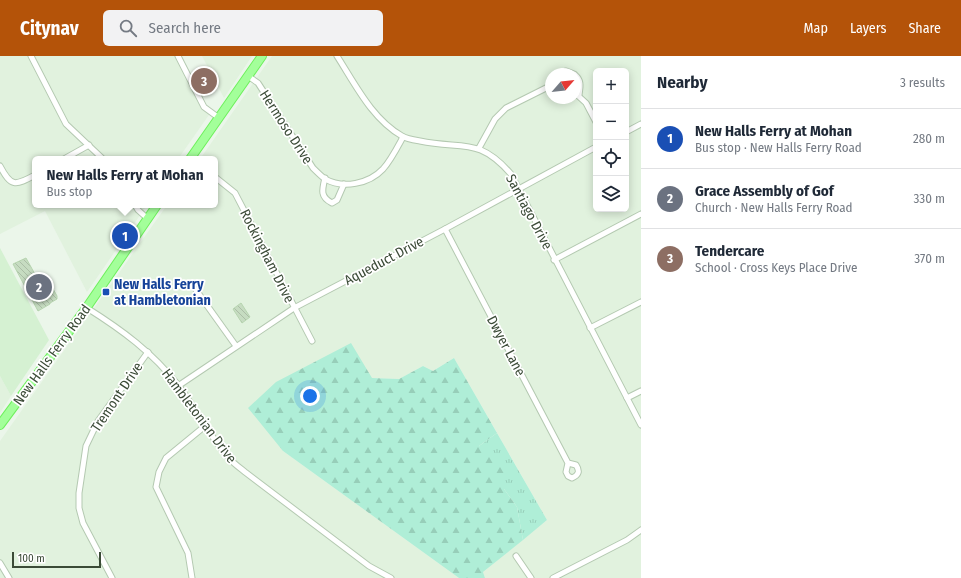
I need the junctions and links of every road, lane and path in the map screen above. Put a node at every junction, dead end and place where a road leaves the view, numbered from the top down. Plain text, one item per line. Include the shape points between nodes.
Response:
1 (31, 56) edge
2 (178, 56) edge
3 (262, 56) edge
4 (337, 56) edge
5 (248, 76) junction
6 (545, 88) edge
7 (581, 98) edge
8 (593, 116) edge
9 (219, 118) junction
10 (641, 124) edge
11 (629, 130) edge
12 (403, 137) junction
13 (89, 145) junction
14 (479, 148) junction
15 (593, 149) edge
16 (69, 156) edge
17 (100, 156) edge
18 (192, 156) edge
19 (0, 166) edge
20 (32, 177) edge
21 (325, 178) junction
22 (218, 179) edge
23 (344, 184) junction
24 (518, 190) junction
25 (137, 208) edge
26 (155, 208) edge
27 (641, 214) edge
28 (148, 219) junction
29 (445, 229) junction
30 (554, 260) junction
31 (196, 290) dead end
32 (641, 302) edge
33 (87, 308) junction
34 (294, 308) junction
35 (590, 328) junction
36 (312, 341) dead end
37 (236, 346) junction
38 (148, 352) junction
39 (178, 386) junction
40 (641, 391) edge
41 (627, 398) junction
42 (0, 425) edge
43 (205, 426) junction
44 (641, 426) edge
45 (568, 463) dead end
46 (641, 530) edge
47 (516, 556) dead end
48 (0, 563) edge
49 (9, 578) edge
50 (112, 578) edge
51 (192, 578) edge
52 (391, 578) edge
53 (531, 578) edge
54 (553, 578) edge

1 - 13 street via 66,124
2 - 9 street via 204,107
3 - 5 main road
4 - 12 street, Santiago Drive via 373,112
5 - 9 main road
5 - 21 street, Hermoso Drive via 258,83 313,168
6 - 14 street via 506,108 495,119
7 - 8 street
9 - 18 main road
10 - 11 street
12 - 14 street, Santiago Drive
12 - 23 street, Hermoso Drive via 377,175
13 - 16 street
13 - 17 street
14 - 24 street, Santiago Drive via 500,162
15 - 24 street, Aqueduct Drive
19 - 20 street via 7,179 13,183
21 - 23 street, Hermoso Drive
21 - 23 street via 323,194 332,203 337,200
22 - 34 street, Rockingham Drive via 235,193
24 - 29 street, Aqueduct Drive
24 - 30 street, Santiago Drive
25 - 28 street
26 - 28 main road, New Halls Ferry Road
27 - 30 street
28 - 33 main road, New Halls Ferry Road
29 - 34 street, Aqueduct Drive
29 - 45 street, Dwyer Lane
30 - 35 street, Santiago Drive
31 - 37 street
32 - 35 street
33 - 38 street, Hambletonian Drive via 120,329
33 - 42 main road, New Halls Ferry Road
34 - 36 street, Rockingham Drive
34 - 37 street, Aqueduct Drive
35 - 41 street, Santiago Drive
37 - 39 street, Aqueduct Drive
38 - 39 street, Hambletonian Drive
38 - 50 street, Tremont Drive via 98,421 86,446 83,461 78,493 79,508 83,523
39 - 43 street, Hambletonian Drive
40 - 41 street
41 - 44 street, Santiago Drive
43 - 51 street via 166,458 159,472 156,487 188,553
43 - 52 street, Hambletonian Drive via 229,459 369,566
46 - 54 street
47 - 53 street
48 - 49 street

